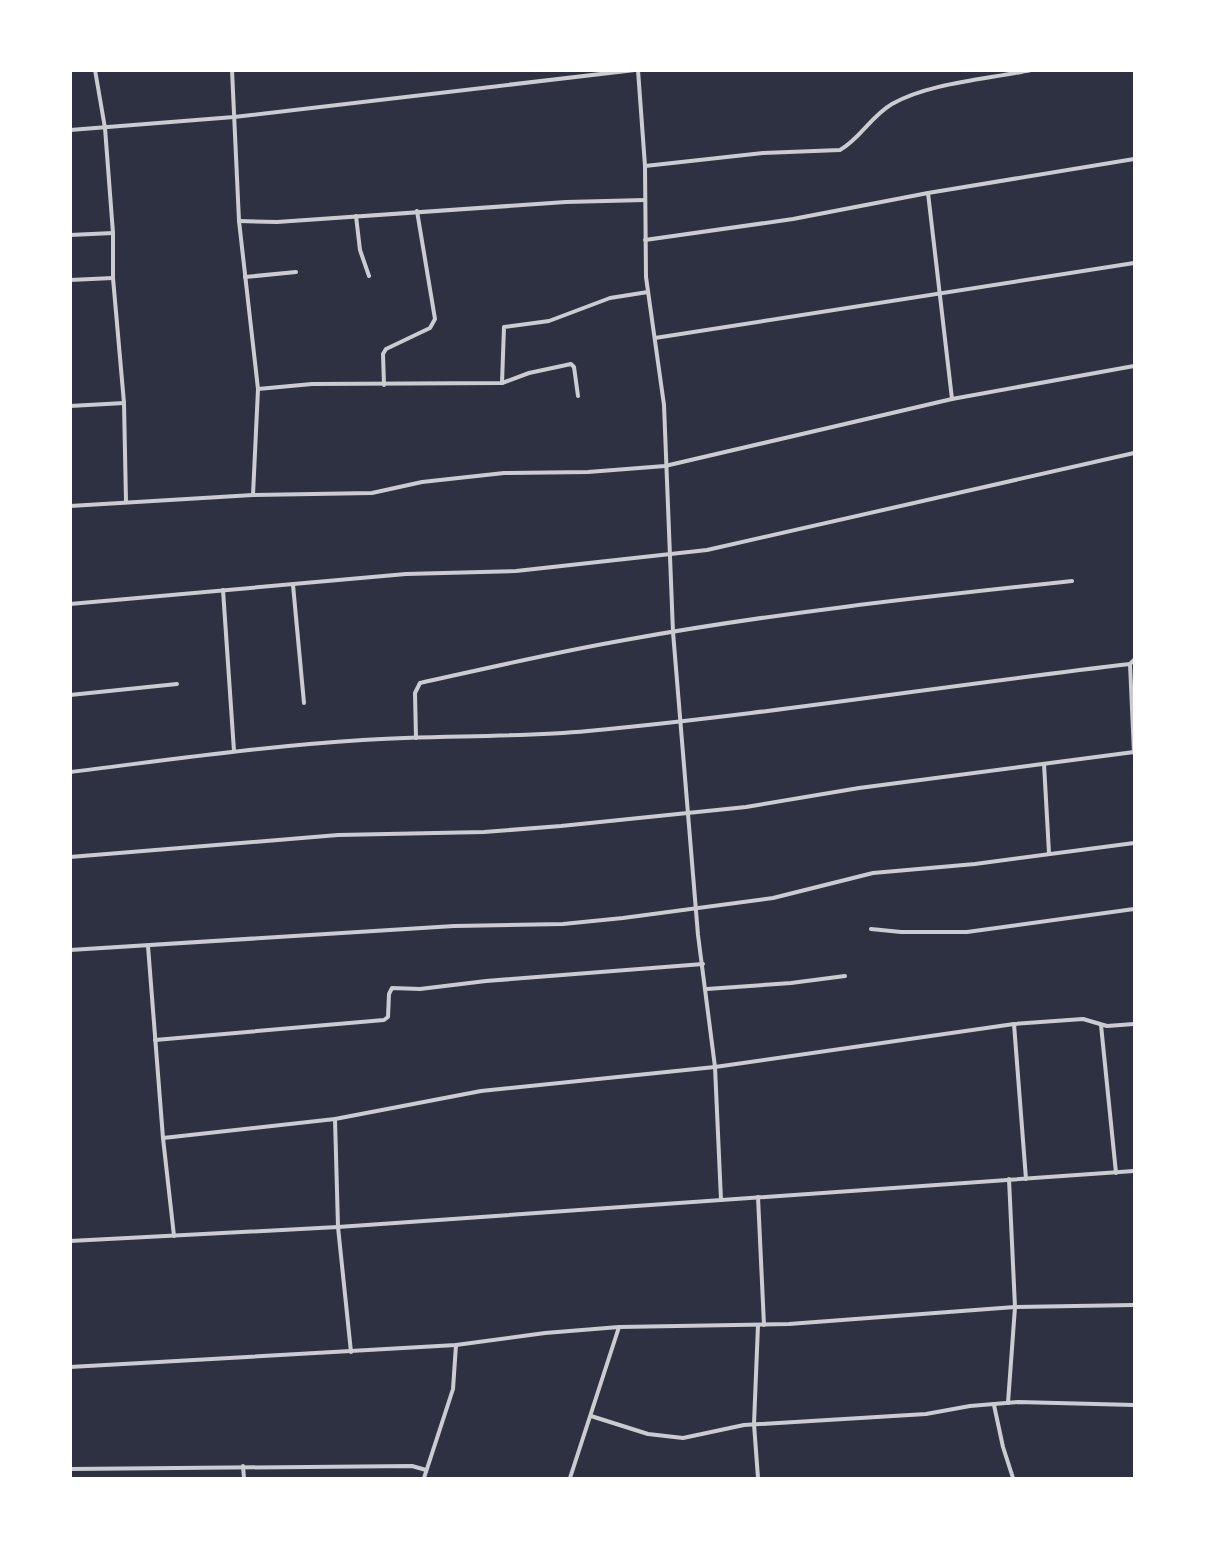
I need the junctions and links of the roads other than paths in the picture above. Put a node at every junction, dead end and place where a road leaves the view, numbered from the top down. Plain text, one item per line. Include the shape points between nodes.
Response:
1 (95, 70) edge
2 (232, 70) edge
3 (636, 70) edge
4 (1031, 70) edge
5 (234, 117) junction
6 (105, 128) junction
7 (70, 130) edge
8 (1134, 159) edge
9 (645, 166) junction
10 (928, 193) junction
11 (645, 200) junction
12 (417, 211) junction
13 (356, 216) junction
14 (239, 221) junction
15 (113, 233) junction
16 (70, 235) edge
17 (645, 240) junction
18 (1134, 263) edge
19 (296, 272) dead end
20 (369, 276) dead end
21 (245, 277) junction
22 (113, 278) junction
23 (70, 280) edge
24 (648, 292) junction
25 (938, 295) junction
26 (655, 338) junction
27 (1134, 366) edge
28 (502, 382) junction
29 (384, 385) junction
30 (258, 389) junction
31 (579, 396) dead end
32 (952, 399) junction
33 (124, 403) junction
34 (70, 406) edge
35 (1134, 453) edge
36 (664, 466) junction
37 (253, 495) junction
38 (126, 502) junction
39 (70, 506) edge
40 (669, 555) junction
41 (1072, 581) dead end
42 (292, 585) junction
43 (223, 590) junction
44 (70, 604) edge
45 (673, 632) junction
46 (1134, 660) edge
47 (1130, 664) junction
48 (177, 684) dead end
49 (70, 695) edge
50 (304, 703) dead end
51 (682, 722) junction
52 (416, 738) junction
53 (234, 751) junction
54 (1134, 753) edge
55 (1044, 764) junction
56 (70, 772) edge
57 (690, 813) junction
58 (1134, 843) edge
59 (1049, 853) junction
60 (70, 857) edge
61 (696, 907) junction
62 (1134, 909) edge
63 (871, 929) dead end
64 (148, 946) junction
65 (70, 950) edge
66 (703, 964) junction
67 (845, 976) dead end
68 (707, 989) junction
69 (1014, 1024) junction
70 (1134, 1024) edge
71 (1101, 1025) junction
72 (155, 1040) junction
73 (716, 1067) junction
74 (335, 1119) junction
75 (163, 1138) junction
76 (1134, 1172) edge
77 (1116, 1173) junction
78 (1009, 1179) junction
79 (1026, 1179) junction
80 (758, 1197) junction
81 (721, 1200) junction
82 (338, 1227) junction
83 (174, 1236) junction
84 (70, 1241) edge
85 (1134, 1305) edge
86 (1015, 1307) junction
87 (758, 1325) junction
88 (764, 1325) junction
89 (619, 1327) junction
90 (456, 1345) junction
91 (351, 1352) junction
92 (70, 1367) edge
93 (1008, 1403) junction
94 (994, 1405) junction
95 (1134, 1405) edge
96 (591, 1416) junction
97 (754, 1424) junction
98 (243, 1466) junction
99 (70, 1469) edge
100 (156, 1470) junction
101 (426, 1470) junction
102 (157, 1479) edge
103 (244, 1479) edge
104 (424, 1479) edge
105 (570, 1479) edge
106 (758, 1479) edge
107 (1013, 1479) edge

1 - 6 street
2 - 5 street
3 - 5 street
3 - 9 street
4 - 9 street via 904,99 877,115 840,150 763,153
5 - 6 street
5 - 14 street
6 - 7 street
6 - 15 street
8 - 10 street
9 - 11 street
10 - 17 street via 793,219
10 - 25 street
11 - 12 street
11 - 17 street
12 - 13 street
12 - 29 street via 435,318 430,328 386,349
13 - 14 street
13 - 20 street via 360,250
14 - 21 street
15 - 16 street
15 - 22 street
17 - 24 street
18 - 25 street
19 - 21 street
21 - 30 street
22 - 23 street
22 - 33 street
24 - 26 street
24 - 28 street via 610,298 549,321 504,327
25 - 26 street
25 - 32 street
26 - 36 street via 664,405
27 - 32 street
28 - 29 street
28 - 31 street via 571,364
29 - 30 street via 312,384
30 - 37 street
32 - 36 street
33 - 34 street
33 - 38 street
35 - 40 street via 707,550
36 - 37 street via 588,472 504,472 422,482 372,493
36 - 40 street
37 - 38 street
38 - 39 street
40 - 42 street via 516,571 406,574
40 - 45 street
41 - 45 street via 846,606
42 - 43 street
42 - 50 street
43 - 44 street
43 - 53 street
45 - 51 street
45 - 52 street via 420,683 415,693
46 - 47 street
47 - 51 street
47 - 54 street
48 - 49 street
51 - 52 street via 526,737
51 - 57 street
52 - 53 street
53 - 56 street
54 - 55 street
55 - 57 street
55 - 59 street
57 - 60 street via 532,829 338,835
57 - 61 street
58 - 59 street
59 - 61 street via 873,873 786,895
61 - 64 street via 563,924 454,926
61 - 66 street
62 - 63 street via 957,932
64 - 65 street
64 - 72 street
66 - 68 street
66 - 72 street via 420,989 392,988 388,994 388,1017 384,1020
67 - 68 street
68 - 73 street
69 - 71 street via 1083,1019
69 - 73 street
69 - 79 street
70 - 71 street
71 - 77 street
72 - 75 street
73 - 74 street via 481,1091
73 - 81 street
74 - 75 street
74 - 82 street
75 - 83 street
76 - 77 street
77 - 79 street
78 - 79 street
78 - 80 street
78 - 86 street
80 - 81 street
80 - 88 street
81 - 82 street
82 - 83 street
82 - 91 street
83 - 84 street
85 - 86 street
86 - 88 street
86 - 93 street
87 - 88 street
87 - 89 street
87 - 97 street
89 - 90 street
89 - 96 street
90 - 91 street
90 - 101 street via 453,1389
91 - 92 street
93 - 94 street
93 - 95 street
94 - 97 street via 926,1414
94 - 107 street
96 - 97 street via 675,1438
96 - 105 street
97 - 106 street
98 - 100 street
98 - 101 street via 411,1466
98 - 103 street
99 - 100 street
100 - 102 street
101 - 104 street

